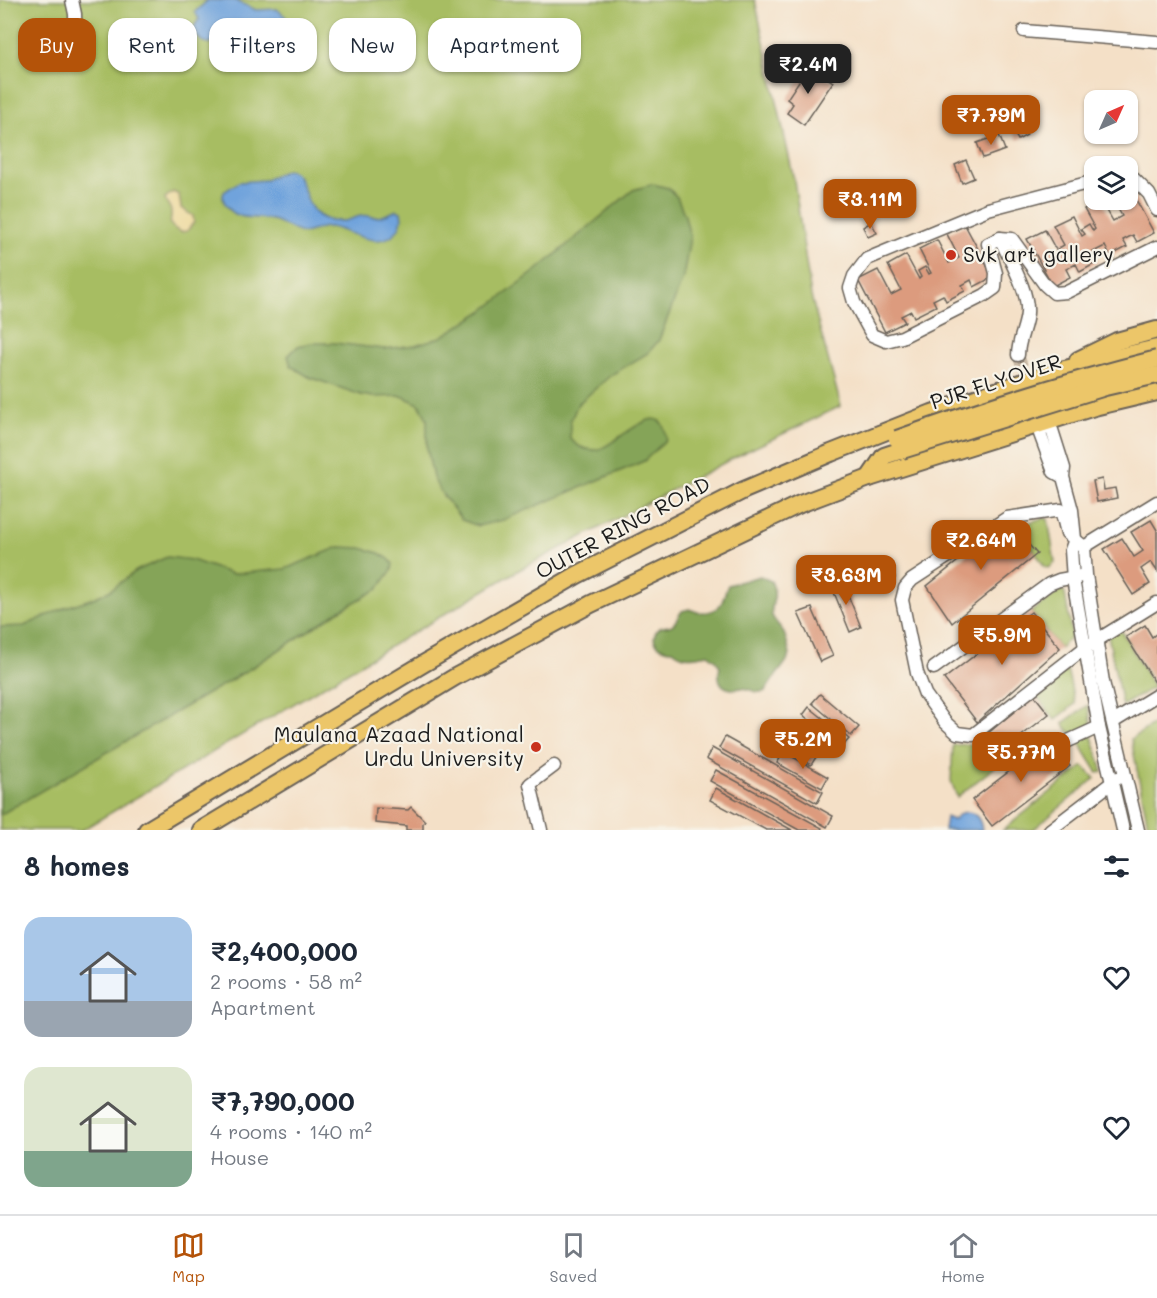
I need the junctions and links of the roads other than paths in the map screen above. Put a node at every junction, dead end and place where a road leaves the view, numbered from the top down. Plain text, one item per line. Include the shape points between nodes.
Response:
1 (72, 0) edge
2 (75, 18) edge
3 (1024, 31) dead end
4 (1157, 42) edge
5 (1138, 183) edge
6 (1084, 184) edge
7 (1157, 210) edge
8 (1000, 238) junction
9 (1157, 247) edge
10 (1157, 330) edge
11 (1157, 348) edge
12 (1018, 355) tunnel mouth
13 (1157, 359) edge
14 (1056, 371) junction
15 (1157, 375) edge
16 (1157, 392) edge
17 (850, 445) junction
18 (900, 445) junction
19 (1063, 477) dead end
20 (869, 478) junction
21 (1157, 502) edge
22 (1080, 543) junction
23 (1086, 575) junction
24 (1073, 579) junction
25 (1157, 603) edge
26 (1098, 640) junction
27 (1086, 647) junction
28 (934, 668) dead end
29 (1157, 695) edge
30 (1113, 722) junction
31 (1099, 727) junction
32 (1066, 742) dead end
33 (554, 766) dead end
34 (1125, 773) junction
35 (1113, 781) junction
36 (147, 830) edge
37 (201, 830) edge
38 (541, 830) edge
39 (1050, 830) edge
40 (1123, 830) edge
41 (1138, 830) edge

1 - 2 street
3 - 4 street
5 - 7 street
6 - 8 street via 988,209 867,259 850,288 872,335 886,340 902,337 995,288 996,273 988,244
8 - 9 street via 1012,238 1054,293 1067,292
8 - 12 street via 1027,300
10 - 14 highway via 1116,341
11 - 14 highway, OUTER RING ROAD
13 - 18 highway, PJR FLYOVER, bridge via 978,410
14 - 17 highway, OUTER RING ROAD
15 - 18 highway, PJR FLYOVER, bridge
16 - 20 highway via 1094,407
17 - 18 highway, PJR FLYOVER
17 - 36 highway, OUTER RING ROAD via 744,490 577,575
18 - 20 highway, PJR FLYOVER via 884,456
19 - 22 street
20 - 37 highway via 800,504 591,604 455,677
21 - 22 street
22 - 23 street
22 - 24 street via 1071,550
22 - 27 street via 1067,533 1061,510 1018,515 999,523 912,580 902,600 925,694 957,733 973,735
23 - 24 street
23 - 26 street
24 - 27 street
24 - 28 street via 1049,584
25 - 26 street
26 - 27 street
26 - 30 street
27 - 31 street
29 - 30 street
30 - 34 street
31 - 32 street
31 - 35 street
33 - 38 street via 530,784
34 - 35 street
34 - 41 street
35 - 39 street
35 - 40 street

